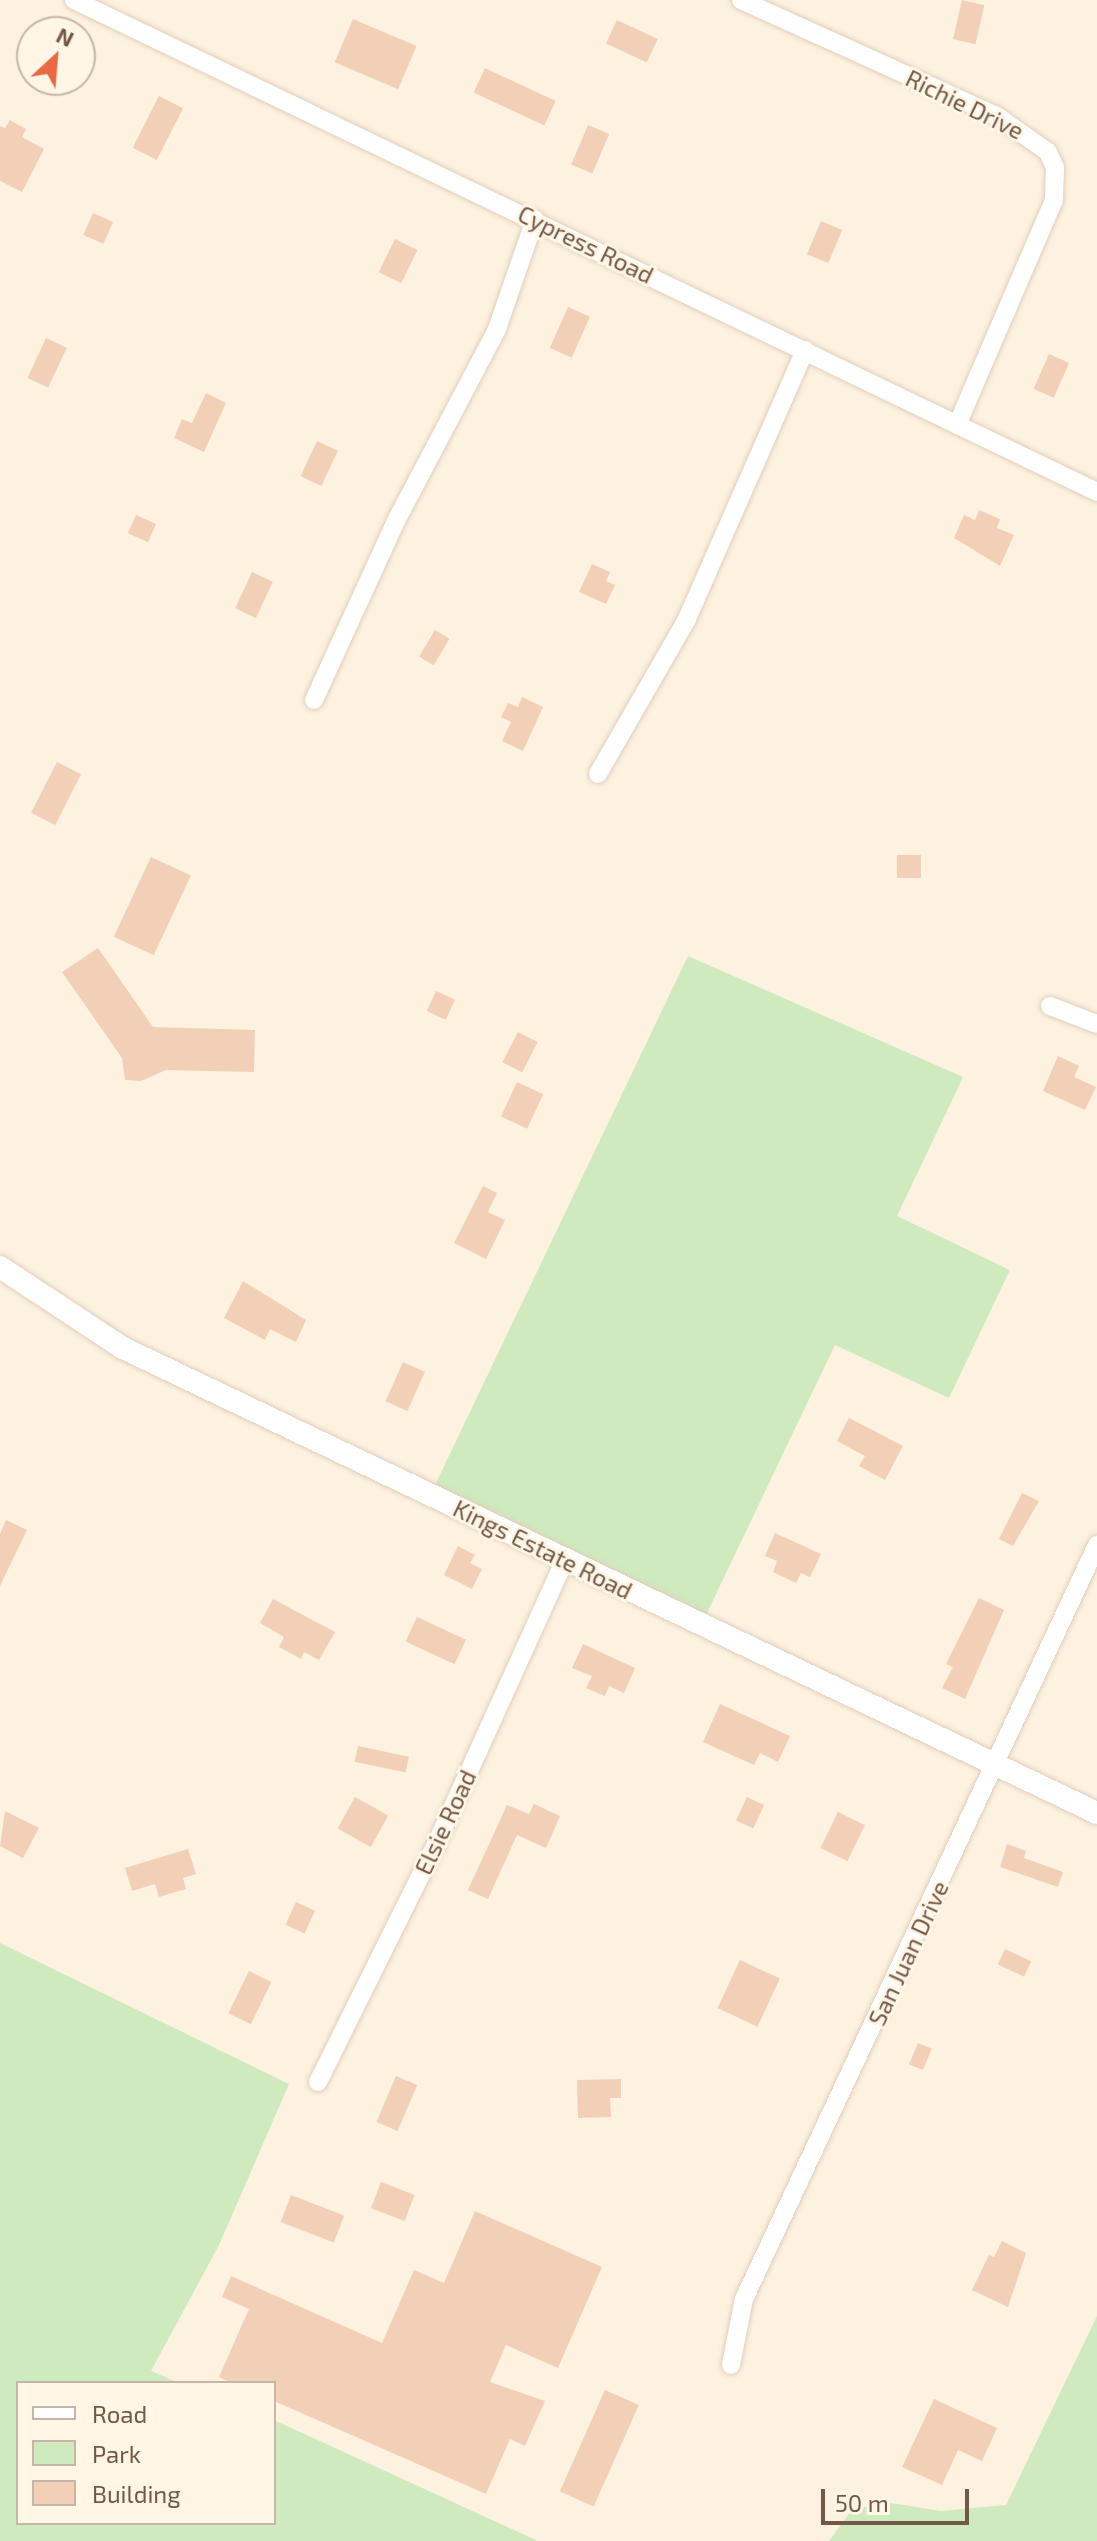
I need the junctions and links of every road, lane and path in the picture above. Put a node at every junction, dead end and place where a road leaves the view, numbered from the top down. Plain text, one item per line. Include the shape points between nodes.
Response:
1 (74, 0) edge
2 (741, 0) edge
3 (535, 219) junction
4 (805, 350) junction
5 (957, 425) junction
6 (1097, 492) edge
7 (314, 700) dead end
8 (598, 774) dead end
9 (1050, 1006) dead end
10 (1097, 1024) edge
11 (0, 1267) edge
12 (1097, 1545) edge
13 (565, 1560) junction
14 (996, 1765) junction
15 (1097, 1813) edge
16 (318, 2082) dead end
17 (731, 2365) dead end

1 - 3 street, Cypress Road
2 - 5 street, Richie Drive via 997,116 1048,152 1055,168 1054,200
3 - 4 street, Cypress Road
3 - 7 street via 497,329 397,519
4 - 5 street, Cypress Road
4 - 8 street via 687,619
5 - 6 street, Cypress Road
9 - 10 street
11 - 13 street, Kings Estate Road via 123,1348
12 - 14 street, San Juan Drive
13 - 14 street, Kings Estate Road
13 - 16 street, Elsie Road via 436,1844
14 - 15 street, Kings Estate Road
14 - 17 street, San Juan Drive via 744,2299

